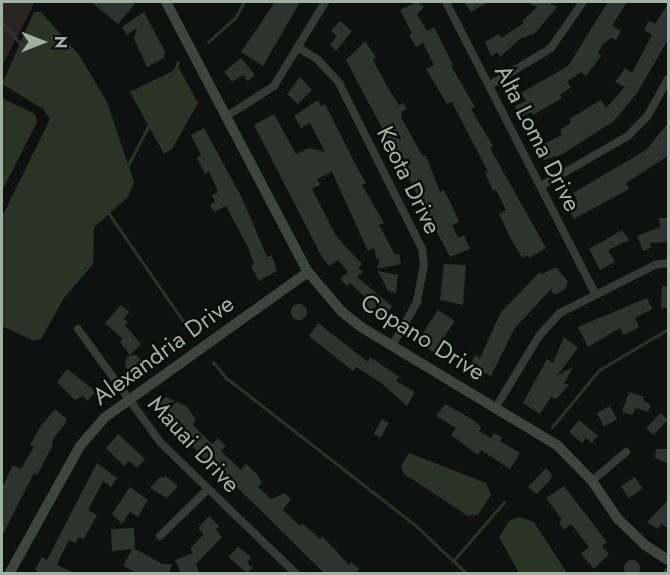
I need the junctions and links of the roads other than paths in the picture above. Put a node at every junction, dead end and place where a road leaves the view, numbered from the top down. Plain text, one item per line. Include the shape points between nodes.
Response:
1 (166, 2) edge
2 (325, 2) edge
3 (446, 2) edge
4 (583, 2) edge
5 (299, 48) junction
6 (669, 79) edge
7 (490, 85) junction
8 (227, 116) junction
9 (541, 186) junction
10 (669, 263) edge
11 (308, 272) junction
12 (595, 293) junction
13 (78, 329) dead end
14 (392, 346) junction
15 (128, 399) junction
16 (496, 407) junction
17 (626, 452) dead end
18 (592, 481) junction
19 (207, 490) junction
20 (160, 536) dead end
21 (669, 560) edge
22 (9, 573) edge
23 (293, 573) edge

1 - 8 street, Copano Drive
2 - 5 street
3 - 7 street, Alta Loma Drive
4 - 7 street via 551,48
5 - 8 street via 274,86
5 - 14 street, Keota Drive via 322,63 339,83 422,249 424,265 417,302
6 - 9 street via 648,115 628,136
7 - 9 street, Alta Loma Drive
8 - 11 street, Copano Drive
9 - 12 street, Alta Loma Drive
10 - 12 street via 655,265
11 - 14 street, Copano Drive via 342,312
11 - 15 street, Alexandria Drive
12 - 16 street via 549,323
13 - 15 street, Mauai Drive
14 - 16 street, Copano Drive
15 - 19 street, Mauai Drive via 160,442
15 - 22 street, Alexandria Drive via 104,418 80,446
16 - 18 street, Copano Drive via 558,446
17 - 18 street
18 - 21 street, Copano Drive via 618,519 645,545
19 - 20 street
19 - 23 street, Mauai Drive

